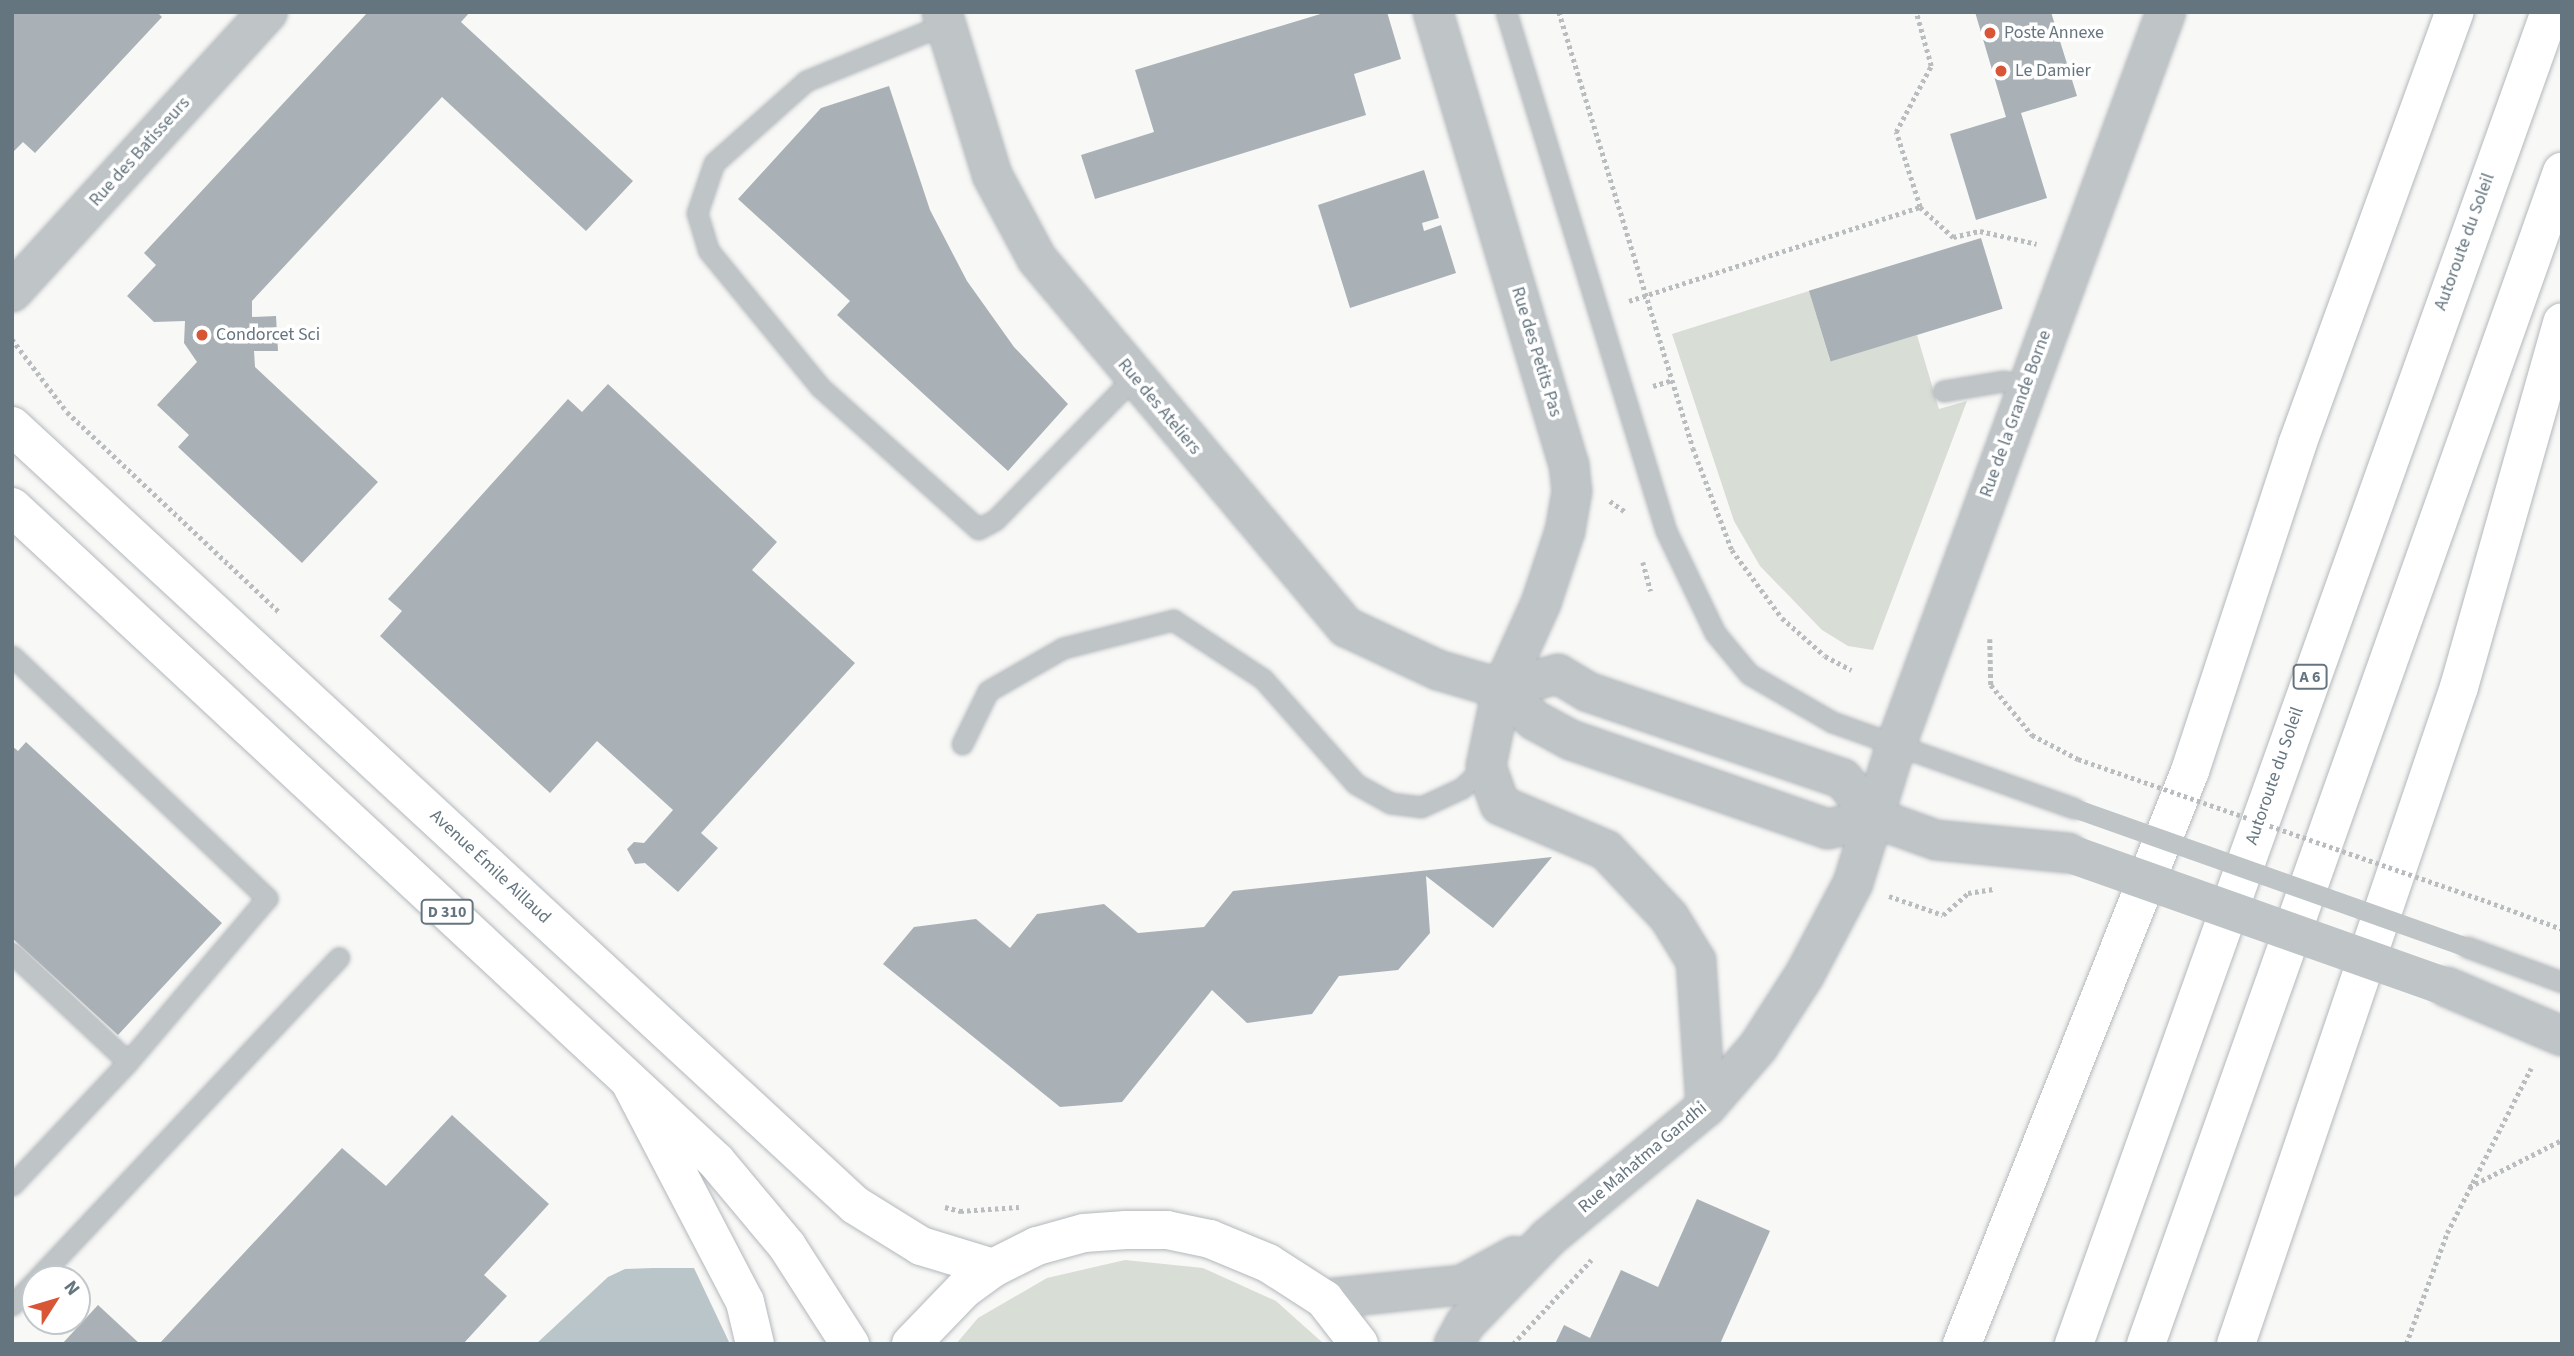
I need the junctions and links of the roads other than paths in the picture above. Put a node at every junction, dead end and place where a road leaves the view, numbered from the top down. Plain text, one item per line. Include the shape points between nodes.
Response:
1 (268, 12) edge
2 (1433, 12) edge
3 (1506, 12) edge
4 (2166, 12) edge
5 (2455, 12) edge
6 (2550, 12) edge
7 (944, 18) edge
8 (2562, 172) edge
9 (12, 292) edge
10 (2562, 322) edge
11 (1133, 377) junction
12 (2025, 389) junction
13 (1943, 391) dead end
14 (12, 426) edge
15 (12, 507) edge
16 (12, 656) edge
17 (1502, 689) junction
18 (962, 744) dead end
19 (1896, 745) junction
20 (1486, 766) junction
21 (1875, 818) junction
22 (12, 953) edge
23 (340, 957) dead end
24 (2562, 982) edge
25 (2562, 1035) edge
26 (128, 1062) junction
27 (630, 1082) junction
28 (1706, 1107) junction
29 (12, 1185) edge
30 (1548, 1238) junction
31 (50, 1265) edge
32 (993, 1268) junction
33 (1324, 1299) junction
34 (755, 1344) edge
35 (850, 1344) edge
36 (911, 1344) edge
37 (1359, 1344) edge
38 (1454, 1344) edge
39 (1962, 1344) edge
40 (2074, 1344) edge
41 (2146, 1344) edge
42 (2236, 1344) edge

1 - 9 street, Rue des Batisseurs
2 - 17 street, Rue des Petits Pas via 1569,464 1573,491 1541,603
3 - 19 lane via 1666,531 1698,604 1749,674 1832,722
4 - 12 street, Rue de la Grande Borne
5 - 39 main road via 2297,445 2190,771
6 - 40 main road, Autoroute du Soleil / A 6 via 2420,365
7 - 11 street, Rue des Ateliers via 992,175 1010,212 1045,270
7 - 11 lane via 806,81 714,163 697,213 708,250 820,387 978,528 995,520
8 - 41 main road
10 - 42 main road via 2459,687
11 - 17 street, Rue des Ateliers via 1346,628 1438,670
12 - 13 lane via 2004,381
12 - 19 street, Rue de la Grande Borne
14 - 32 main road, Avenue Émile Aillaud via 855,1205 921,1246
15 - 27 main road, D 310
16 - 26 lane via 267,898
17 - 20 street, Rue des Petits Pas
17 - 21 street via 1534,720 1572,740 1782,814 1828,829
17 - 21 street via 1558,674 1588,692 1843,779
18 - 20 lane via 988,691 1063,648 1173,620 1263,679 1356,784 1390,803 1421,807 1462,788
19 - 21 street, Rue de la Grande Borne
19 - 24 lane, bridge
20 - 28 street via 1500,805 1606,850 1670,917 1696,961
21 - 25 street, bridge via 1936,840 2068,853 2447,987
21 - 28 street, Rue Mahatma Gandhi via 1853,883 1805,974 1758,1047
22 - 26 lane
23 - 31 lane
26 - 29 lane
27 - 34 main road via 745,1302
27 - 35 main road, D 310 via 725,1171 787,1246
28 - 30 street, Rue Mahatma Gandhi
30 - 33 street, Rue Mahatma Gandhi via 1462,1284
30 - 38 street, Rue Mahatma Gandhi via 1465,1324
32 - 33 main road via 1037,1246 1084,1233 1167,1230 1210,1239 1268,1263
32 - 36 main road via 963,1290
33 - 37 main road

